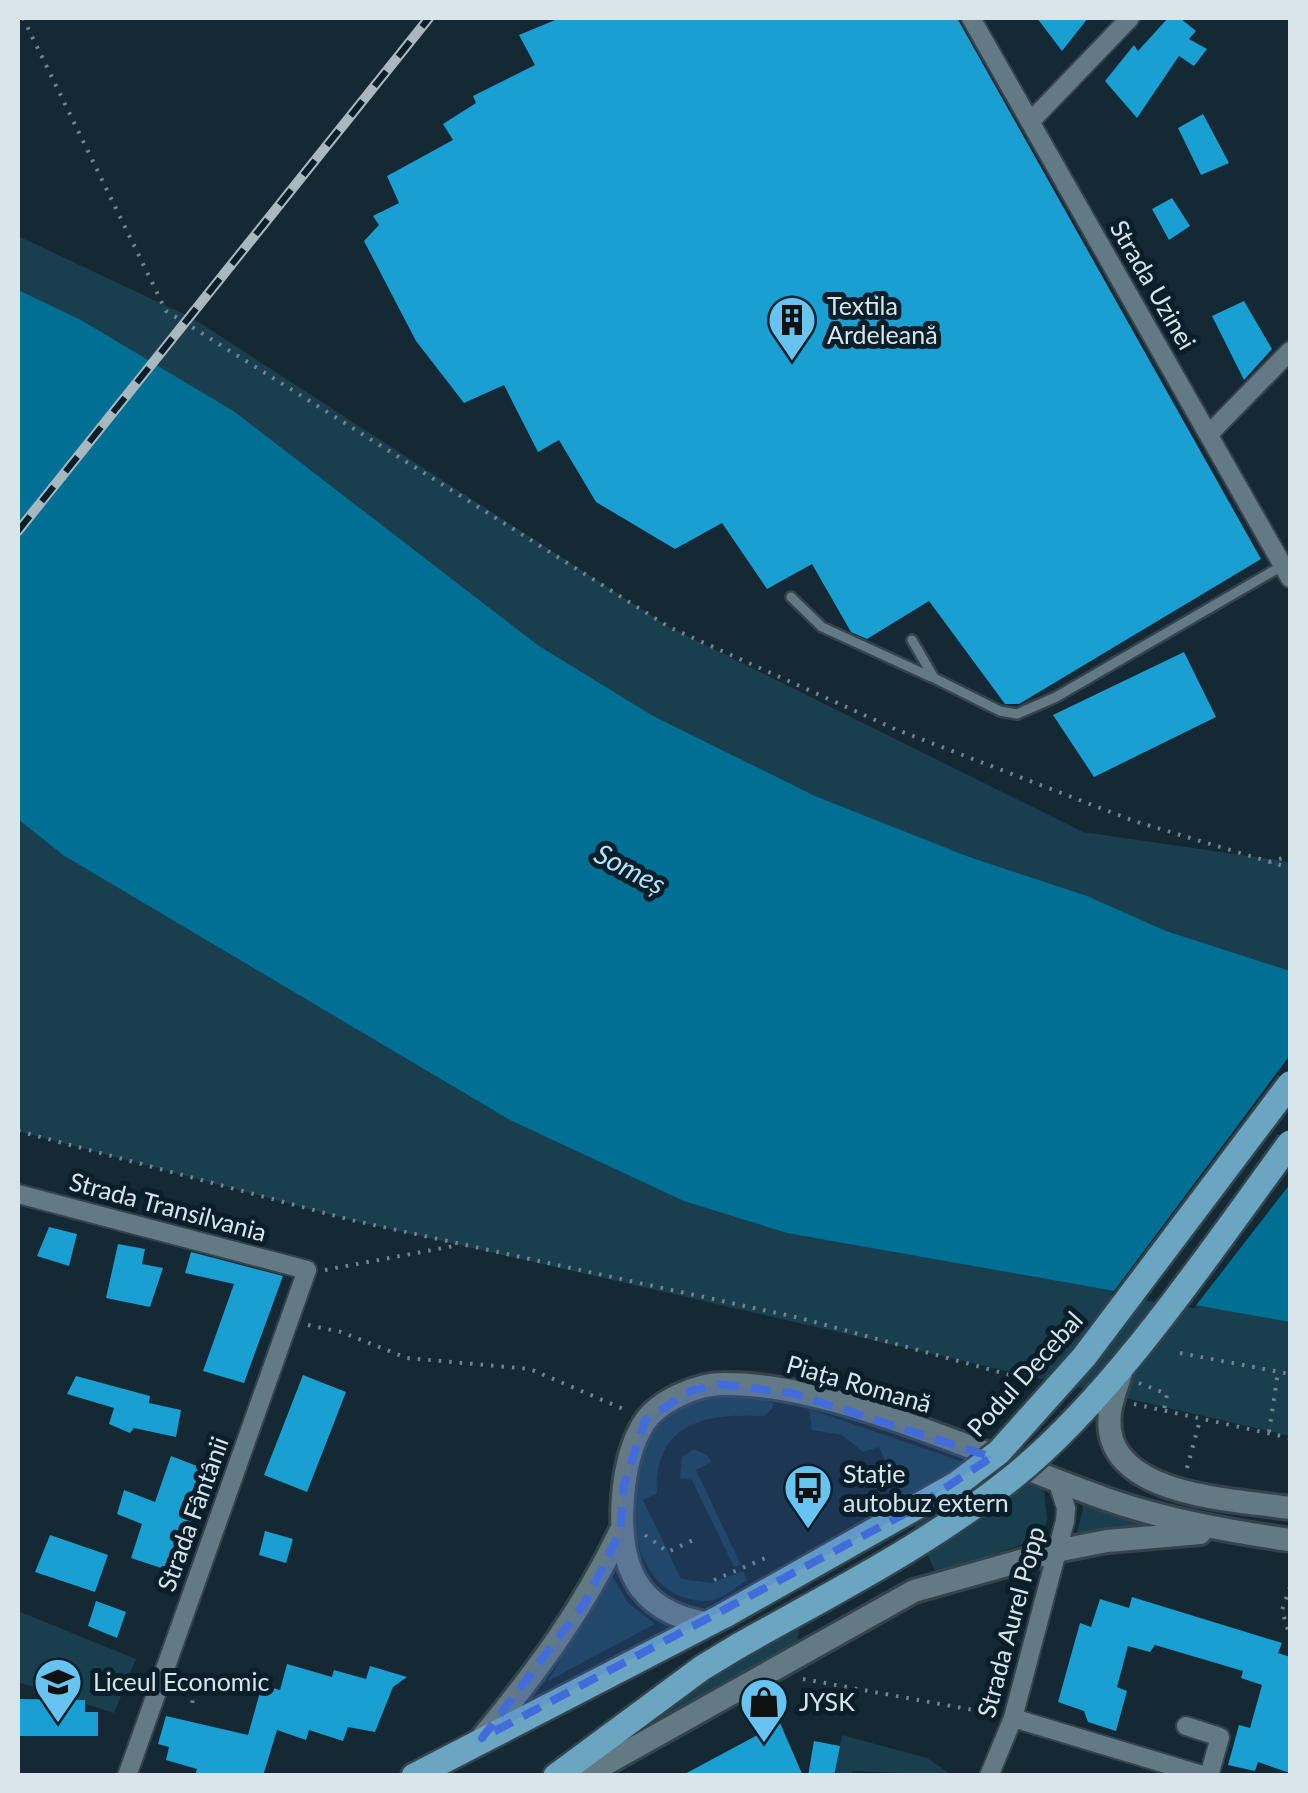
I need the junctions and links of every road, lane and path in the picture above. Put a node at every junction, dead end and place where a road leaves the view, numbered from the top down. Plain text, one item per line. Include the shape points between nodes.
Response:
1 (23, 18) edge
2 (971, 18) edge
3 (1130, 18) edge
4 (1030, 122) junction
5 (1290, 351) edge
6 (1210, 433) junction
7 (1286, 572) edge
8 (791, 597) dead end
9 (912, 640) dead end
10 (934, 678) junction
11 (1290, 856) edge
12 (1265, 864) junction
13 (1290, 868) edge
14 (1290, 1084) edge
15 (18, 1130) edge
16 (1290, 1143) edge
17 (18, 1194) edge
18 (463, 1244) junction
19 (311, 1271) junction
20 (289, 1320) junction
21 (1180, 1353) dead end
22 (1014, 1368) dead end
23 (1127, 1370) junction
24 (1278, 1372) junction
25 (1290, 1374) edge
26 (1053, 1375) dead end
27 (1049, 1384) dead end
28 (1126, 1402) dead end
29 (1164, 1412) junction
30 (645, 1420) junction
31 (1200, 1420) junction
32 (1269, 1433) junction
33 (1290, 1438) edge
34 (1185, 1473) dead end
35 (1057, 1480) junction
36 (1290, 1508) edge
37 (1227, 1530) junction
38 (632, 1533) junction
39 (693, 1540) dead end
40 (1290, 1540) edge
41 (1056, 1550) junction
42 (768, 1557) dead end
43 (714, 1580) dead end
44 (1290, 1588) edge
45 (716, 1619) junction
46 (1290, 1636) edge
47 (788, 1676) dead end
48 (1004, 1716) junction
49 (1186, 1726) dead end
50 (482, 1738) junction
51 (127, 1776) edge
52 (414, 1776) edge
53 (556, 1776) edge
54 (584, 1776) edge
55 (989, 1776) edge
56 (1208, 1776) edge

1 - 12 path via 166,310 668,627 894,729
2 - 4 street, Strada Uzinei
3 - 4 street
4 - 6 street, Strada Uzinei
5 - 6 street
6 - 7 street, Strada Uzinei
7 - 10 lane via 1026,712 1000,711
8 - 10 lane via 822,627
9 - 10 lane
11 - 12 path
12 - 13 path
14 - 45 main road, Podul Decebal, bridge via 1084,1357 998,1452 957,1484
15 - 18 path
16 - 23 main road, bridge
17 - 19 street, Strada Transilvania
18 - 19 path
18 - 27 path via 800,1318
19 - 20 street, Strada Fântânii
20 - 30 path via 407,1358 530,1368
20 - 51 street, Strada Fântânii
21 - 24 path
22 - 26 path
23 - 29 path via 1167,1394
23 - 36 street, bridge via 1110,1414 1118,1454 1140,1476 1177,1490
23 - 53 main road, bridge via 1015,1475 929,1540 702,1668
24 - 25 path
24 - 32 path
28 - 29 path
29 - 31 path
30 - 35 street, Piața Romană via 690,1391 752,1386 862,1411
30 - 38 street via 624,1484
31 - 32 path
31 - 34 path
32 - 33 path
35 - 37 street, Piața Romană
35 - 41 street, Strada Aurel Popp via 1066,1508
37 - 40 street, Piața Romană
37 - 41 street, Piața Romană
38 - 39 path via 668,1552
38 - 45 street via 628,1571 648,1598 670,1614
38 - 50 street via 540,1668
41 - 48 street, Strada Aurel Popp
41 - 54 street, Piața Romană via 914,1591
42 - 43 path
44 - 46 path via 1282,1610
45 - 50 main road
47 - 48 path
48 - 55 street, Strada Aurel Popp
48 - 56 street
49 - 56 street via 1220,1736
50 - 52 main road

